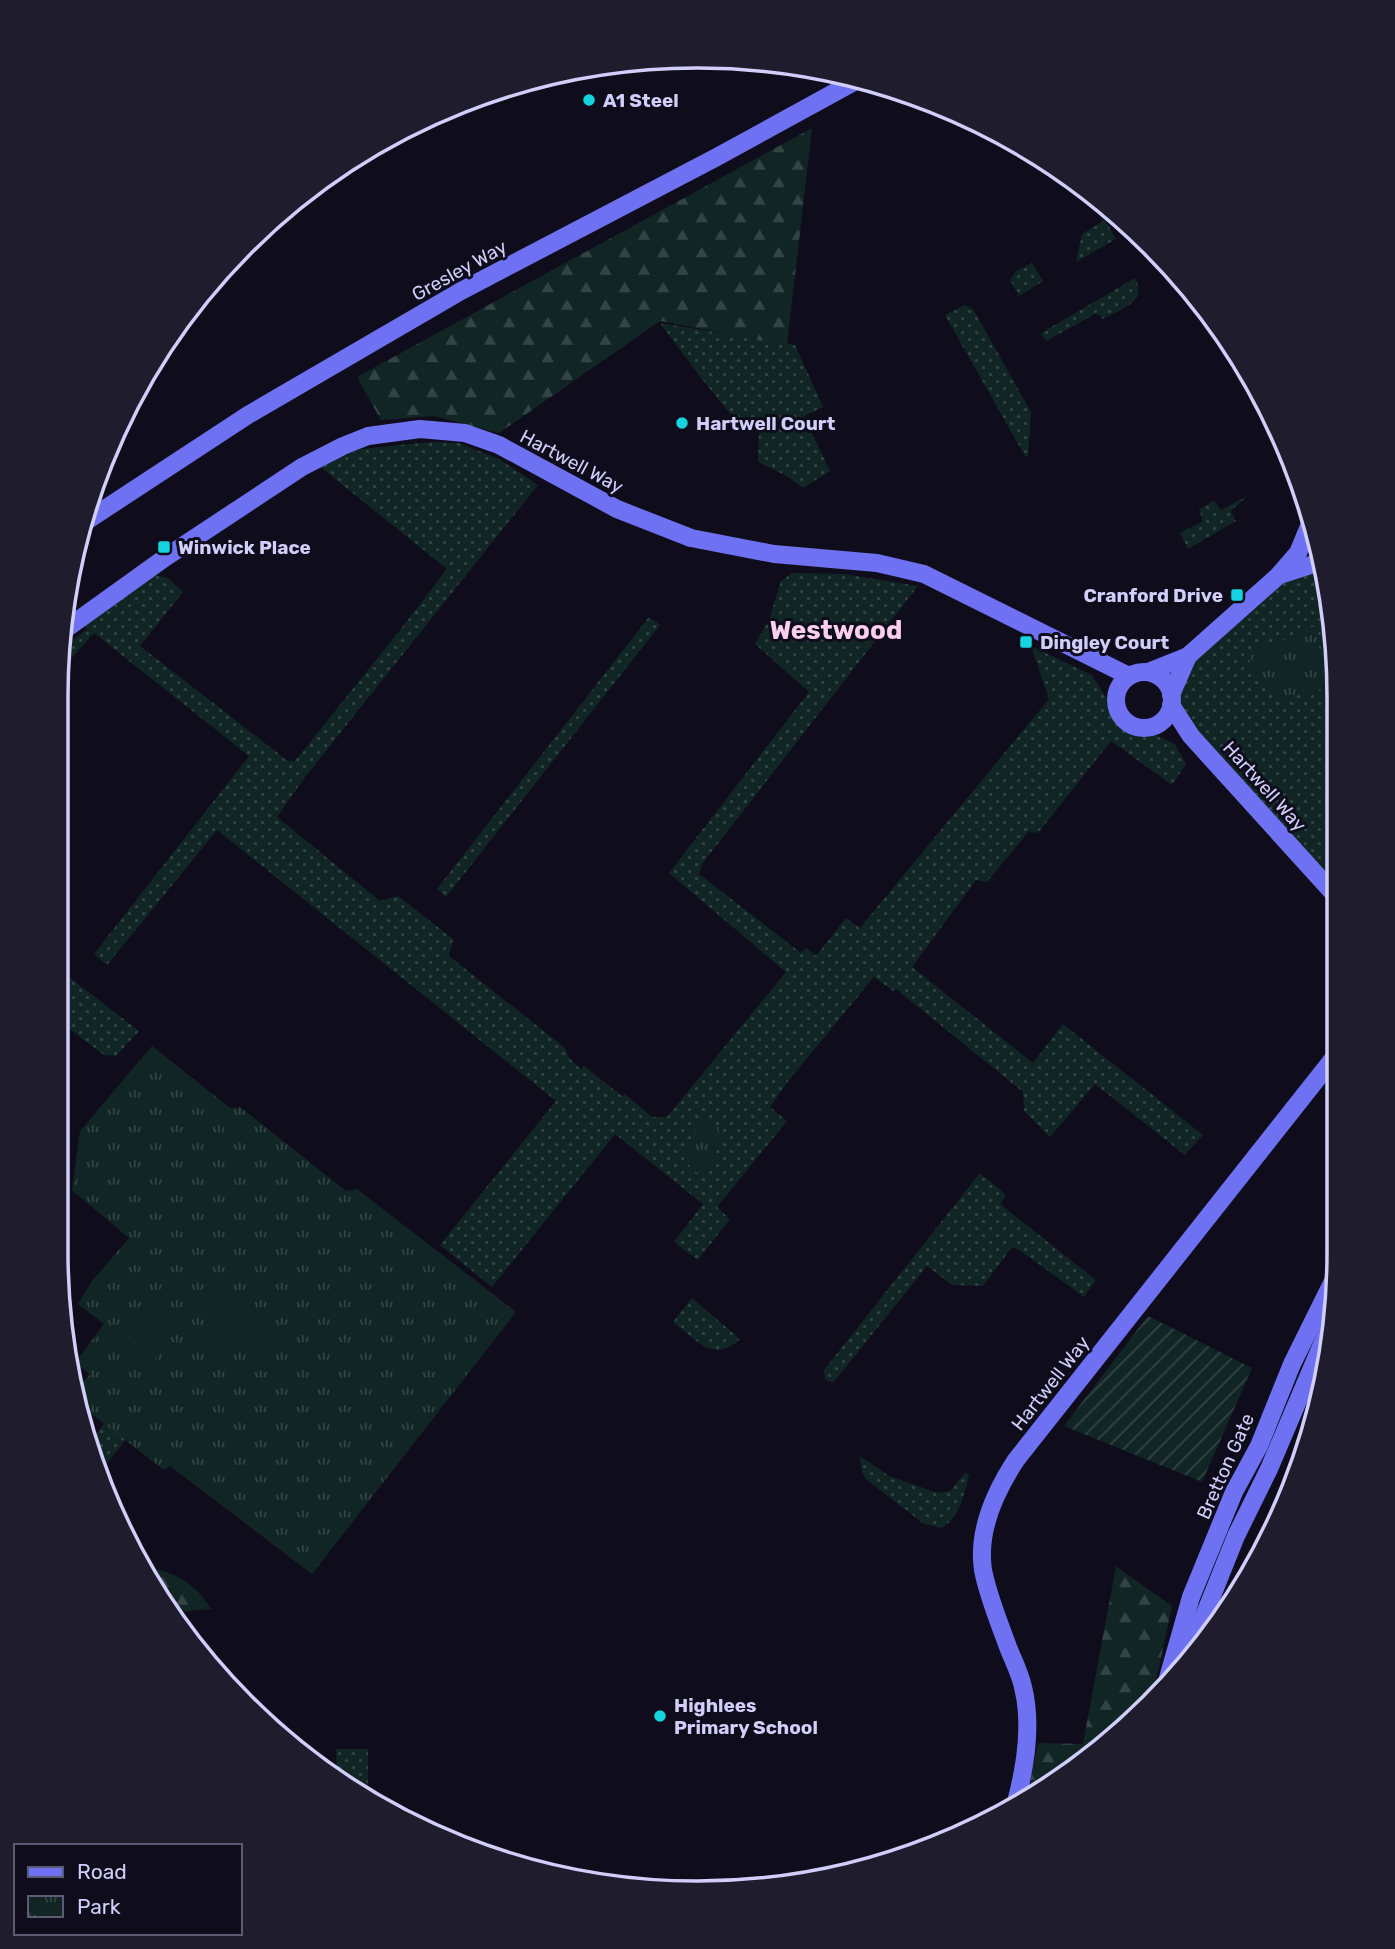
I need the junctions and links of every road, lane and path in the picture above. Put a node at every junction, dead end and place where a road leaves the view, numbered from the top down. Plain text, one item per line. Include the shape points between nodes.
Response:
1 (846, 86) edge
2 (96, 515) edge
3 (1305, 535) edge
4 (1312, 565) edge
5 (1279, 576) junction
6 (73, 623) edge
7 (1188, 656) junction
8 (1095, 660) junction
9 (1148, 672) junction
10 (1129, 676) junction
11 (1116, 700) junction
12 (1171, 700) junction
13 (1153, 726) junction
14 (1191, 736) junction
15 (1327, 886) edge
16 (1327, 1066) edge
17 (1324, 1298) edge
18 (1318, 1353) edge
19 (1198, 1634) edge
20 (1172, 1665) edge
21 (1018, 1792) edge

1 - 2 street, Gresley Way via 461,291 248,415
3 - 5 street
4 - 5 street
5 - 7 street
6 - 8 street, Hartwell Way via 302,467 368,436 420,429 465,433 499,445 617,509 691,538 774,554 877,563 936,578
7 - 9 street
7 - 12 street
8 - 10 street, Hartwell Way
8 - 11 street
9 - 10 street
9 - 12 street via 1164,680
10 - 11 street
11 - 13 street via 1118,711 1129,723
12 - 13 street via 1168,714
12 - 14 street, Hartwell Way
13 - 14 street
14 - 15 street, Hartwell Way
16 - 21 street, Hartwell Way via 1016,1460 994,1497 987,1517 983,1567 1023,1687 1026,1746
17 - 20 street, Bretton Gate via 1230,1502 1191,1597
18 - 19 street, Bretton Gate

